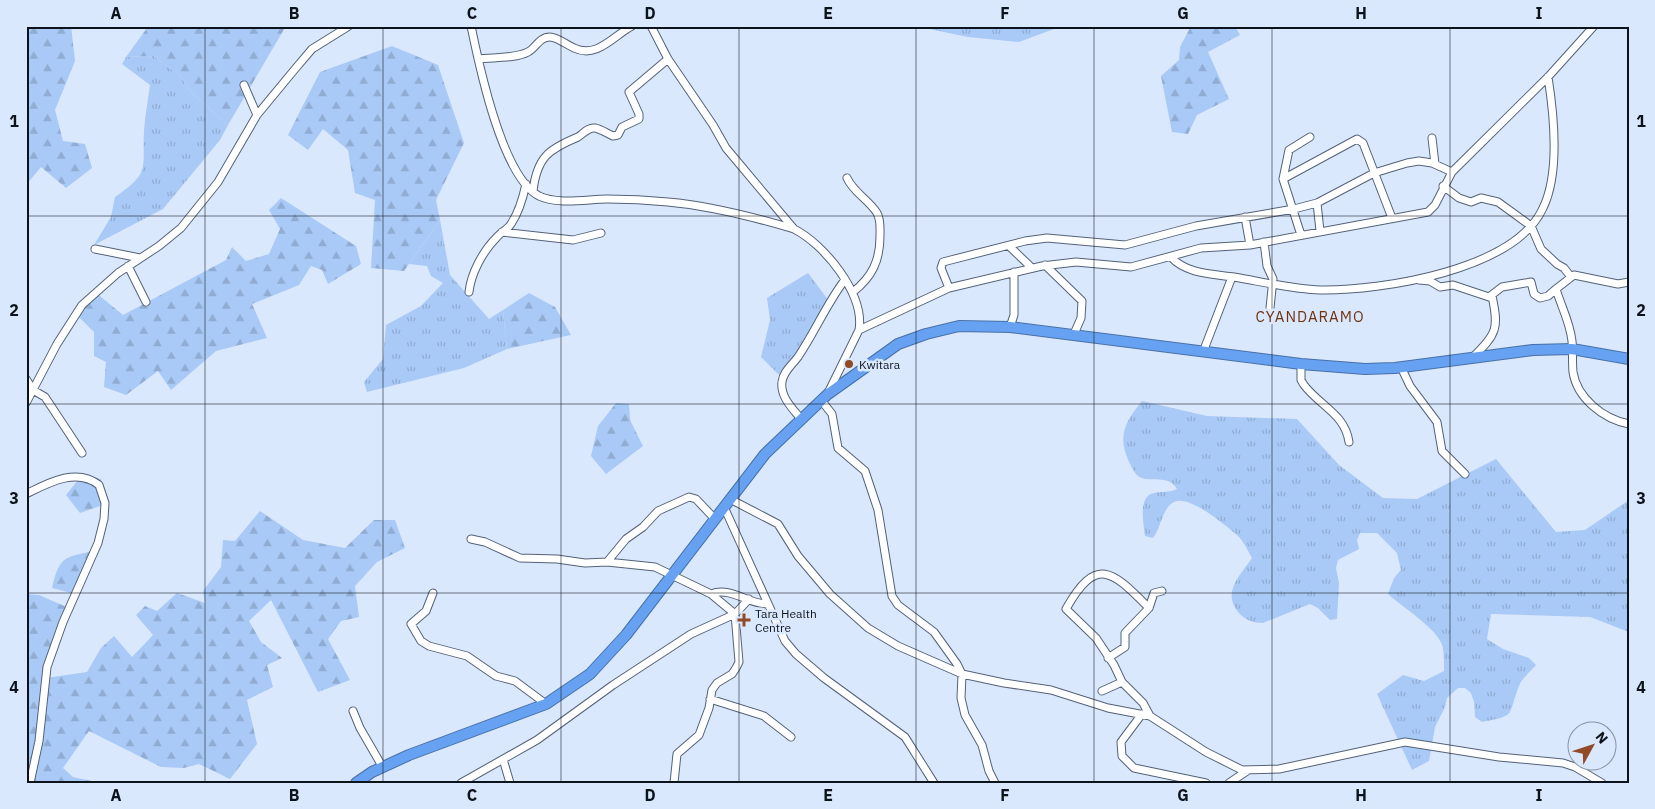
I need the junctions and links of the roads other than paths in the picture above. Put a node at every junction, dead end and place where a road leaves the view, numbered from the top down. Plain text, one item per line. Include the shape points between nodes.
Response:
1 (349, 26) edge
2 (471, 26) edge
3 (632, 26) edge
4 (651, 26) edge
5 (1594, 26) edge
6 (478, 58) junction
7 (668, 59) junction
8 (1548, 77) junction
9 (244, 85) dead end
10 (257, 115) junction
11 (1310, 137) dead end
12 (1432, 138) dead end
13 (1435, 164) junction
14 (1452, 172) junction
15 (1374, 173) junction
16 (847, 178) dead end
17 (1283, 179) junction
18 (526, 184) junction
19 (1443, 186) junction
20 (533, 191) junction
21 (1317, 202) junction
22 (1294, 209) junction
23 (1245, 217) junction
24 (1392, 218) junction
25 (1531, 226) junction
26 (794, 229) junction
27 (1320, 231) junction
28 (502, 232) junction
29 (601, 234) dead end
30 (1301, 234) junction
31 (1264, 242) junction
32 (1250, 245) junction
33 (1009, 246) junction
34 (95, 249) dead end
35 (1170, 257) junction
36 (140, 258) junction
37 (1045, 265) junction
38 (128, 266) junction
39 (1032, 268) junction
40 (1014, 272) junction
41 (1232, 277) junction
42 (1571, 277) junction
43 (1413, 279) junction
44 (844, 281) junction
45 (1629, 282) edge
46 (1272, 285) junction
47 (949, 288) junction
48 (1556, 289) junction
49 (469, 292) dead end
50 (852, 292) junction
51 (1492, 296) junction
52 (146, 302) dead end
53 (1270, 308) dead end
54 (1010, 327) junction
55 (859, 330) junction
56 (1074, 334) junction
57 (1572, 350) junction
58 (1203, 352) junction
59 (1473, 357) junction
60 (1629, 359) edge
61 (1301, 364) junction
62 (1401, 367) junction
63 (26, 379) edge
64 (33, 390) junction
65 (824, 397) junction
66 (26, 403) edge
67 (802, 419) junction
68 (1629, 424) edge
69 (1349, 442) dead end
70 (82, 454) dead end
71 (1465, 474) dead end
72 (26, 494) edge
73 (727, 503) junction
74 (714, 518) junction
75 (472, 539) dead end
76 (607, 562) junction
77 (671, 575) junction
78 (1162, 591) dead end
79 (433, 593) dead end
80 (712, 594) junction
81 (749, 599) junction
82 (768, 604) junction
83 (1149, 608) junction
84 (735, 614) junction
85 (1108, 658) junction
86 (962, 674) junction
87 (1122, 682) junction
88 (1102, 691) dead end
89 (710, 699) junction
90 (546, 704) junction
91 (353, 711) dead end
92 (1142, 714) junction
93 (1150, 716) junction
94 (791, 737) dead end
95 (503, 760) junction
96 (382, 766) junction
97 (1247, 770) junction
98 (30, 783) edge
99 (356, 783) edge
100 (461, 783) edge
101 (510, 783) edge
102 (674, 783) edge
103 (934, 783) edge
104 (995, 783) edge
105 (1206, 783) edge
106 (1229, 783) edge
107 (1602, 783) edge

1 - 10 street via 312,49
2 - 6 street
3 - 6 street via 590,52 577,50 551,37 518,55
4 - 7 street
5 - 8 street
6 - 18 street via 506,151
7 - 20 street via 629,92 639,119 622,127 618,135 589,129 553,147 541,163
7 - 26 street via 726,148
8 - 14 street
8 - 25 street via 1554,112 1550,188 1543,209
9 - 10 street
10 - 36 street via 218,182 197,210 165,242
11 - 17 street via 1289,150
12 - 13 street
13 - 14 street
13 - 15 street via 1407,162
14 - 19 street
15 - 17 street via 1364,143 1357,139
15 - 21 street
15 - 24 street
16 - 50 street via 878,215 880,227 877,262 868,278
17 - 22 street via 1288,200
18 - 20 street
18 - 28 street via 513,222
19 - 24 street via 1435,205 1428,212
19 - 25 street via 1471,202 1481,198 1498,202
20 - 26 street via 539,196 561,200 610,199 686,204
21 - 22 street
21 - 27 street
22 - 23 street
22 - 30 street
23 - 32 street
23 - 33 street via 1125,245 1047,238
24 - 27 street
25 - 42 street via 1541,249
25 - 43 street via 1482,261
26 - 44 street via 817,245
27 - 30 street
28 - 29 street via 573,240
28 - 49 street via 470,278
30 - 31 street
31 - 32 street
31 - 46 street
32 - 35 street via 1201,248
33 - 39 street
33 - 47 street via 943,262 941,268
34 - 36 street
35 - 37 street via 1131,266 1076,262
35 - 41 street via 1185,268
36 - 38 street
37 - 39 street
37 - 56 street via 1082,301 1081,318
38 - 52 street
38 - 64 street via 82,305
39 - 40 street
40 - 47 street
40 - 54 street via 1014,315
41 - 46 street
41 - 58 street
42 - 45 street via 1579,275 1618,284
42 - 48 street
43 - 46 street via 1364,288 1320,290
43 - 51 street
44 - 50 street
44 - 67 street via 784,376 784,396
46 - 53 street
47 - 55 street
48 - 51 street via 1540,298 1534,294 1531,282 1502,287
48 - 57 street via 1566,314
50 - 55 street via 860,314
51 - 59 street via 1496,315 1494,330 1490,340
54 - 56 highway
54 - 65 highway via 959,326 919,336 898,344
55 - 65 street
56 - 58 highway
57 - 59 highway via 1504,352
57 - 60 highway
57 - 68 street via 1577,388 1596,408
58 - 61 highway
59 - 62 highway
61 - 62 highway via 1365,369
61 - 69 street via 1304,385 1342,421
62 - 71 street via 1410,386 1437,422 1442,451
63 - 64 street
64 - 66 street
64 - 70 street via 45,397
65 - 67 highway
65 - 86 street via 832,414 838,448 865,471 878,510 892,596 898,605 934,632
67 - 73 highway via 765,454
72 - 98 street via 70,477 85,478 99,485 105,503 98,543 62,622 47,667 39,741
73 - 74 highway
73 - 82 street
73 - 86 street via 778,524 824,588 868,628 898,646
74 - 76 street via 696,499 689,497 658,511 626,539
74 - 77 highway
75 - 76 street via 520,558
76 - 77 street via 654,567
77 - 80 street
77 - 90 highway via 602,663
78 - 83 street via 1154,593
79 - 90 street via 426,611 411,624 421,641 466,656 496,676 515,681
80 - 81 street via 722,591
80 - 84 street
81 - 82 street
81 - 84 street
82 - 103 street via 785,641 796,654 905,737
83 - 85 street via 1125,633 1125,647
83 - 85 street via 1124,582 1113,576 1092,576 1081,585 1066,609 1096,638
84 - 89 street via 739,662 732,674 717,683
84 - 95 street via 675,644
85 - 87 street
86 - 92 street via 1051,690 1108,708
86 - 104 street via 965,714 982,746 988,771
87 - 88 street
87 - 93 street via 1143,703
89 - 94 street via 764,716
89 - 102 street via 699,735 678,754
90 - 96 highway
91 - 96 street
92 - 93 street
92 - 105 street via 1121,742 1122,756 1134,768
93 - 97 street via 1228,765
95 - 100 street
95 - 101 street
96 - 99 highway
97 - 106 street
97 - 107 street via 1279,769 1405,742 1562,763

